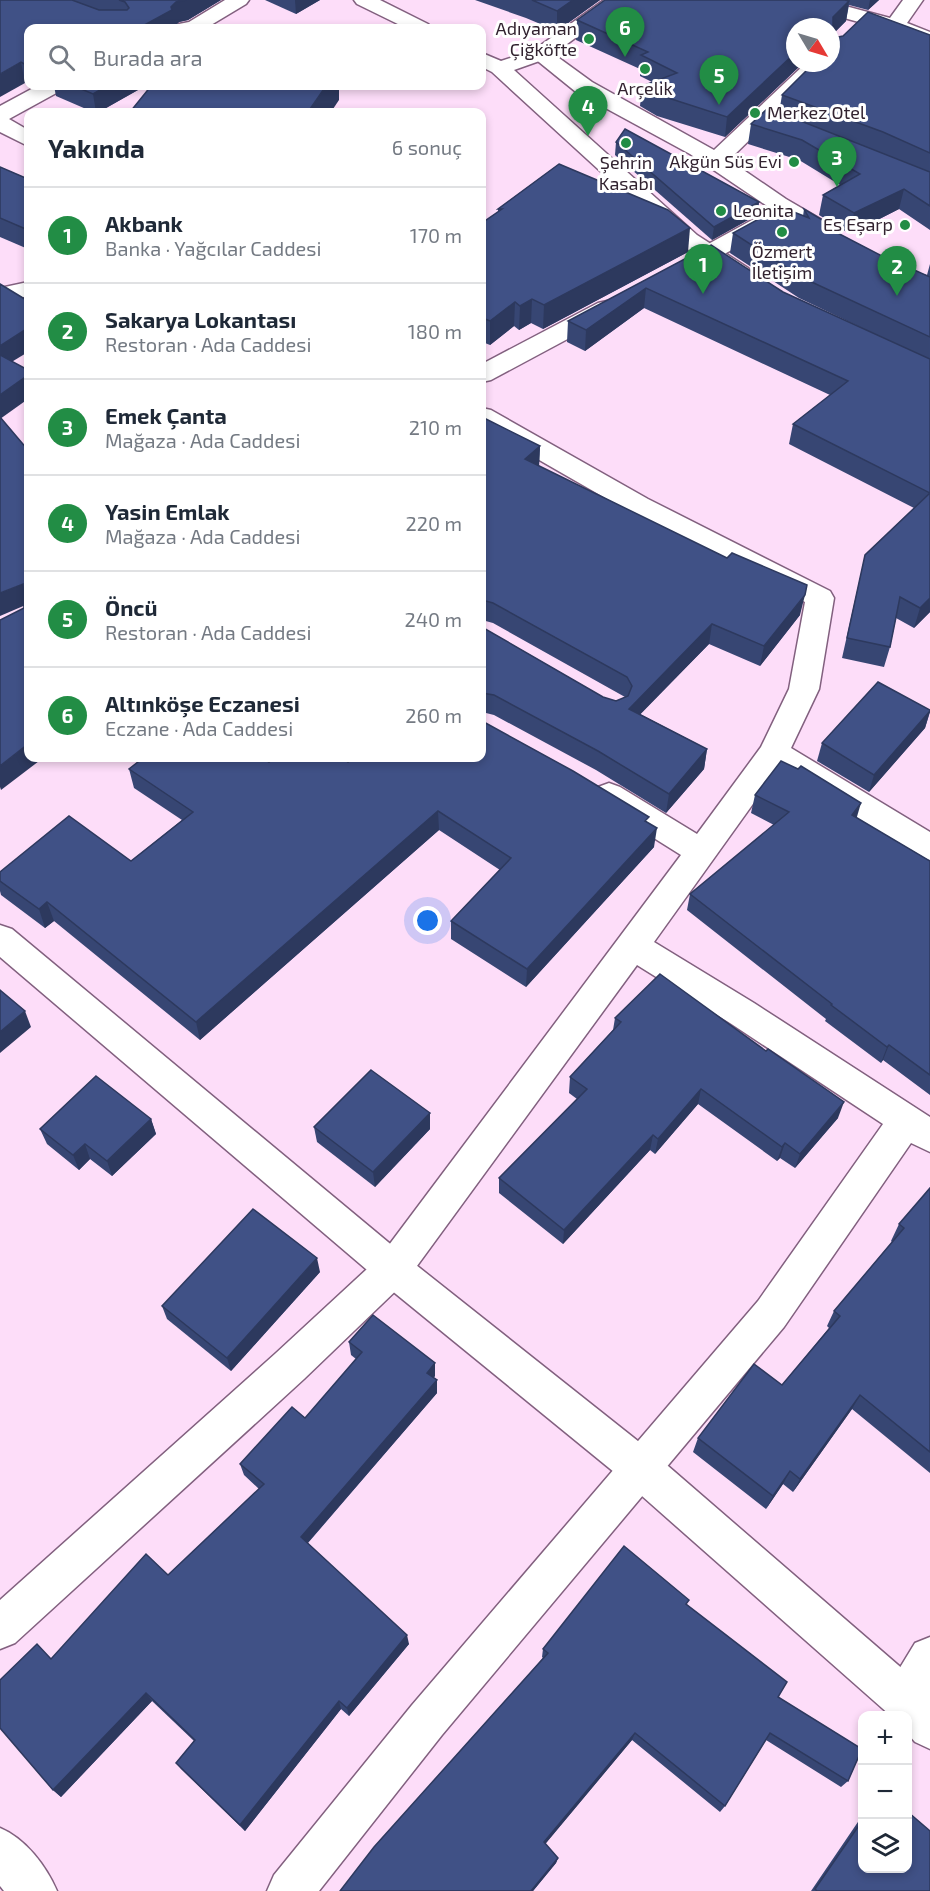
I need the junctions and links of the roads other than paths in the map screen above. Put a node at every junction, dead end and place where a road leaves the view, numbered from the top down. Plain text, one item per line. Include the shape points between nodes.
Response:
1 (239, 0) edge
2 (617, 0) edge
3 (800, 0) edge
4 (913, 0) edge
5 (368, 1) edge
6 (864, 18) junction
7 (199, 24) edge
8 (413, 24) edge
9 (895, 26) junction
10 (847, 34) edge
11 (930, 39) edge
12 (541, 54) junction
13 (490, 63) edge
14 (809, 72) edge
15 (45, 90) edge
16 (0, 115) edge
17 (762, 118) junction
18 (0, 123) edge
19 (783, 126) edge
20 (24, 136) edge
21 (716, 160) junction
22 (788, 210) junction
23 (845, 244) edge
24 (699, 259) junction
25 (759, 286) edge
26 (24, 290) edge
27 (0, 295) edge
28 (627, 297) edge
29 (486, 372) edge
30 (486, 418) edge
31 (774, 752) junction
32 (584, 780) edge
33 (930, 848) edge
34 (702, 852) junction
35 (0, 938) edge
36 (633, 946) junction
37 (918, 1128) edge
38 (393, 1269) junction
39 (639, 1467) junction
40 (0, 1628) edge
41 (930, 1658) edge
42 (917, 1713) edge
43 (0, 1851) edge
44 (34, 1891) edge
45 (290, 1891) edge

1 - 7 street
2 - 12 street
3 - 6 street
4 - 9 street
5 - 8 street
6 - 9 street
6 - 10 street
9 - 11 street
12 - 13 street
12 - 21 street via 584,87
13 - 24 street via 689,240
14 - 17 street
15 - 16 street
17 - 19 street
17 - 21 street
18 - 20 street
21 - 22 street
22 - 23 street
22 - 24 street
24 - 25 street
26 - 27 street
28 - 29 street
30 - 31 street via 638,505 820,598 804,689
31 - 33 street
31 - 34 street
32 - 34 street
34 - 36 street
35 - 38 street
36 - 37 street
36 - 38 street
37 - 39 street via 771,1314
38 - 39 street
38 - 40 street
39 - 42 street
39 - 45 street
41 - 42 street
43 - 44 street

